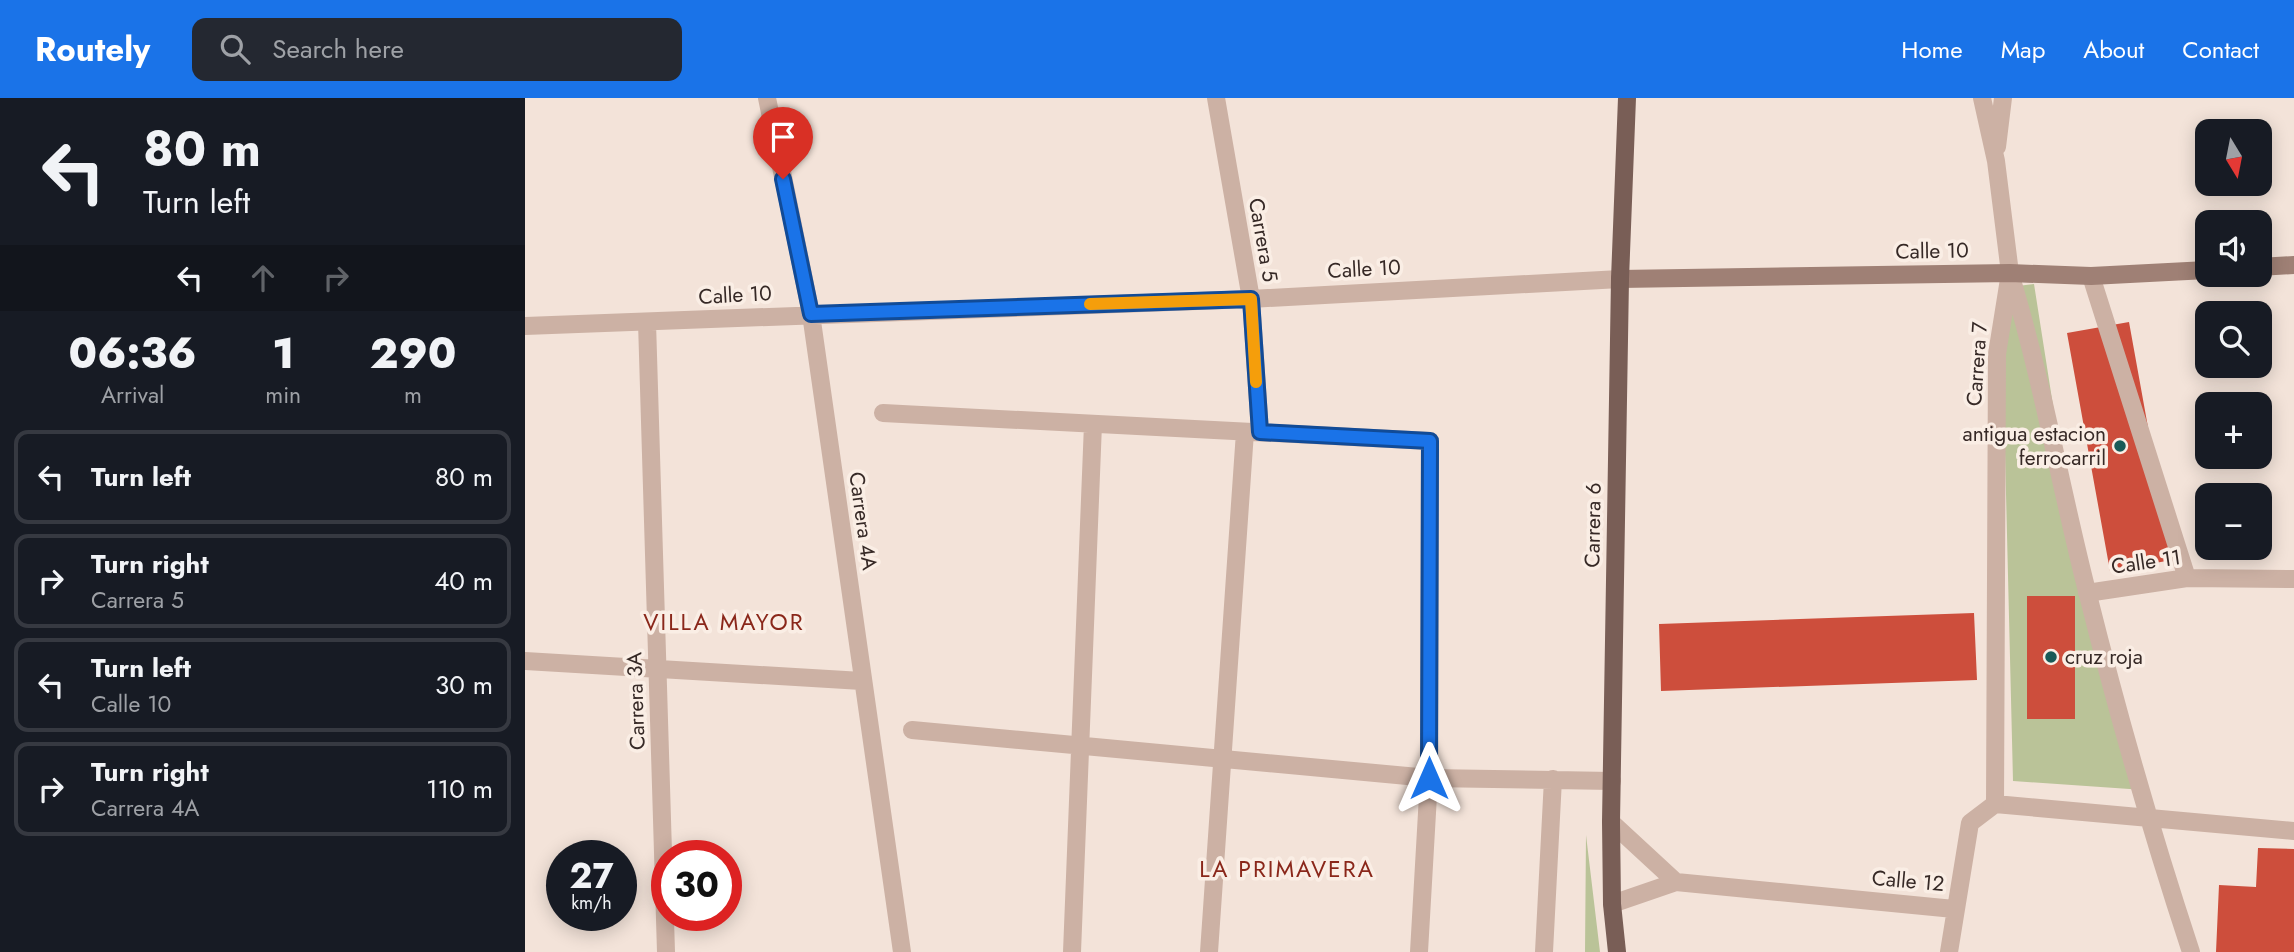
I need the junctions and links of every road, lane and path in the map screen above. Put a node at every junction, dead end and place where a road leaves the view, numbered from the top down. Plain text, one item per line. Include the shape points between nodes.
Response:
1 (767, 98) edge
2 (1216, 98) edge
3 (1627, 98) edge
4 (1982, 98) edge
5 (2003, 98) edge
6 (1996, 161) junction
7 (2294, 265) edge
8 (2272, 266) edge
9 (2195, 271) edge
10 (2010, 273) junction
11 (2091, 276) junction
12 (1620, 279) junction
13 (1251, 299) junction
14 (811, 314) junction
15 (646, 322) junction
16 (525, 326) edge
17 (883, 413) dead end
18 (1093, 424) junction
19 (1252, 432) junction
20 (2187, 578) junction
21 (2294, 579) edge
22 (2087, 593) junction
23 (525, 661) edge
24 (658, 667) junction
25 (862, 681) junction
26 (912, 730) dead end
27 (1081, 745) junction
28 (1222, 759) junction
29 (1429, 778) junction
30 (1553, 779) junction
31 (1612, 781) junction
32 (1995, 804) junction
33 (2147, 818) junction
34 (1611, 822) junction
35 (2294, 831) edge
36 (1676, 883) junction
37 (1612, 904) junction
38 (1954, 909) junction
39 (666, 952) edge
40 (902, 952) edge
41 (1072, 952) edge
42 (1209, 952) edge
43 (1419, 952) edge
44 (1544, 952) edge
45 (1618, 952) edge
46 (1949, 952) edge
47 (2191, 952) edge

1 - 14 street, Carrera 4A
2 - 13 street, Carrera 5
3 - 12 main road, Carrera 6
4 - 6 street, Carrera 7
5 - 6 street
6 - 10 street, Carrera 7
7 - 8 main road
9 - 11 main road, Calle 10
10 - 11 main road, Calle 10
10 - 12 main road, Calle 10
10 - 22 street via 2033,352
10 - 32 street, Carrera 7 via 1997,354
11 - 20 street
12 - 13 street, Calle 10
12 - 31 main road, Carrera 6
13 - 14 street, Calle 10
13 - 19 street, Carrera 5
14 - 15 street, Calle 10
14 - 25 street, Carrera 4A
15 - 16 street, Calle 10
15 - 24 street, Carrera 3A
17 - 18 street
18 - 19 street
18 - 27 street
19 - 28 street, Carrera 5
19 - 29 street via 1430,441
20 - 21 street, Calle 11
20 - 22 street, Calle 11
22 - 33 street
23 - 24 street
24 - 25 street
24 - 39 street, Carrera 3A
25 - 40 street, Carrera 4A
26 - 27 street
27 - 28 street
27 - 41 street
28 - 29 street
28 - 42 street, Carrera 5
29 - 30 street
29 - 43 street
30 - 31 street
30 - 44 street
31 - 34 main road, Carrera 6
32 - 33 street
32 - 38 street, Calle 12 via 1970,823
33 - 35 street
33 - 47 street
34 - 36 street
34 - 37 main road, Carrera 6
36 - 37 street, Calle 12
36 - 38 street, Calle 12
37 - 45 main road, Carrera 6
38 - 46 street

